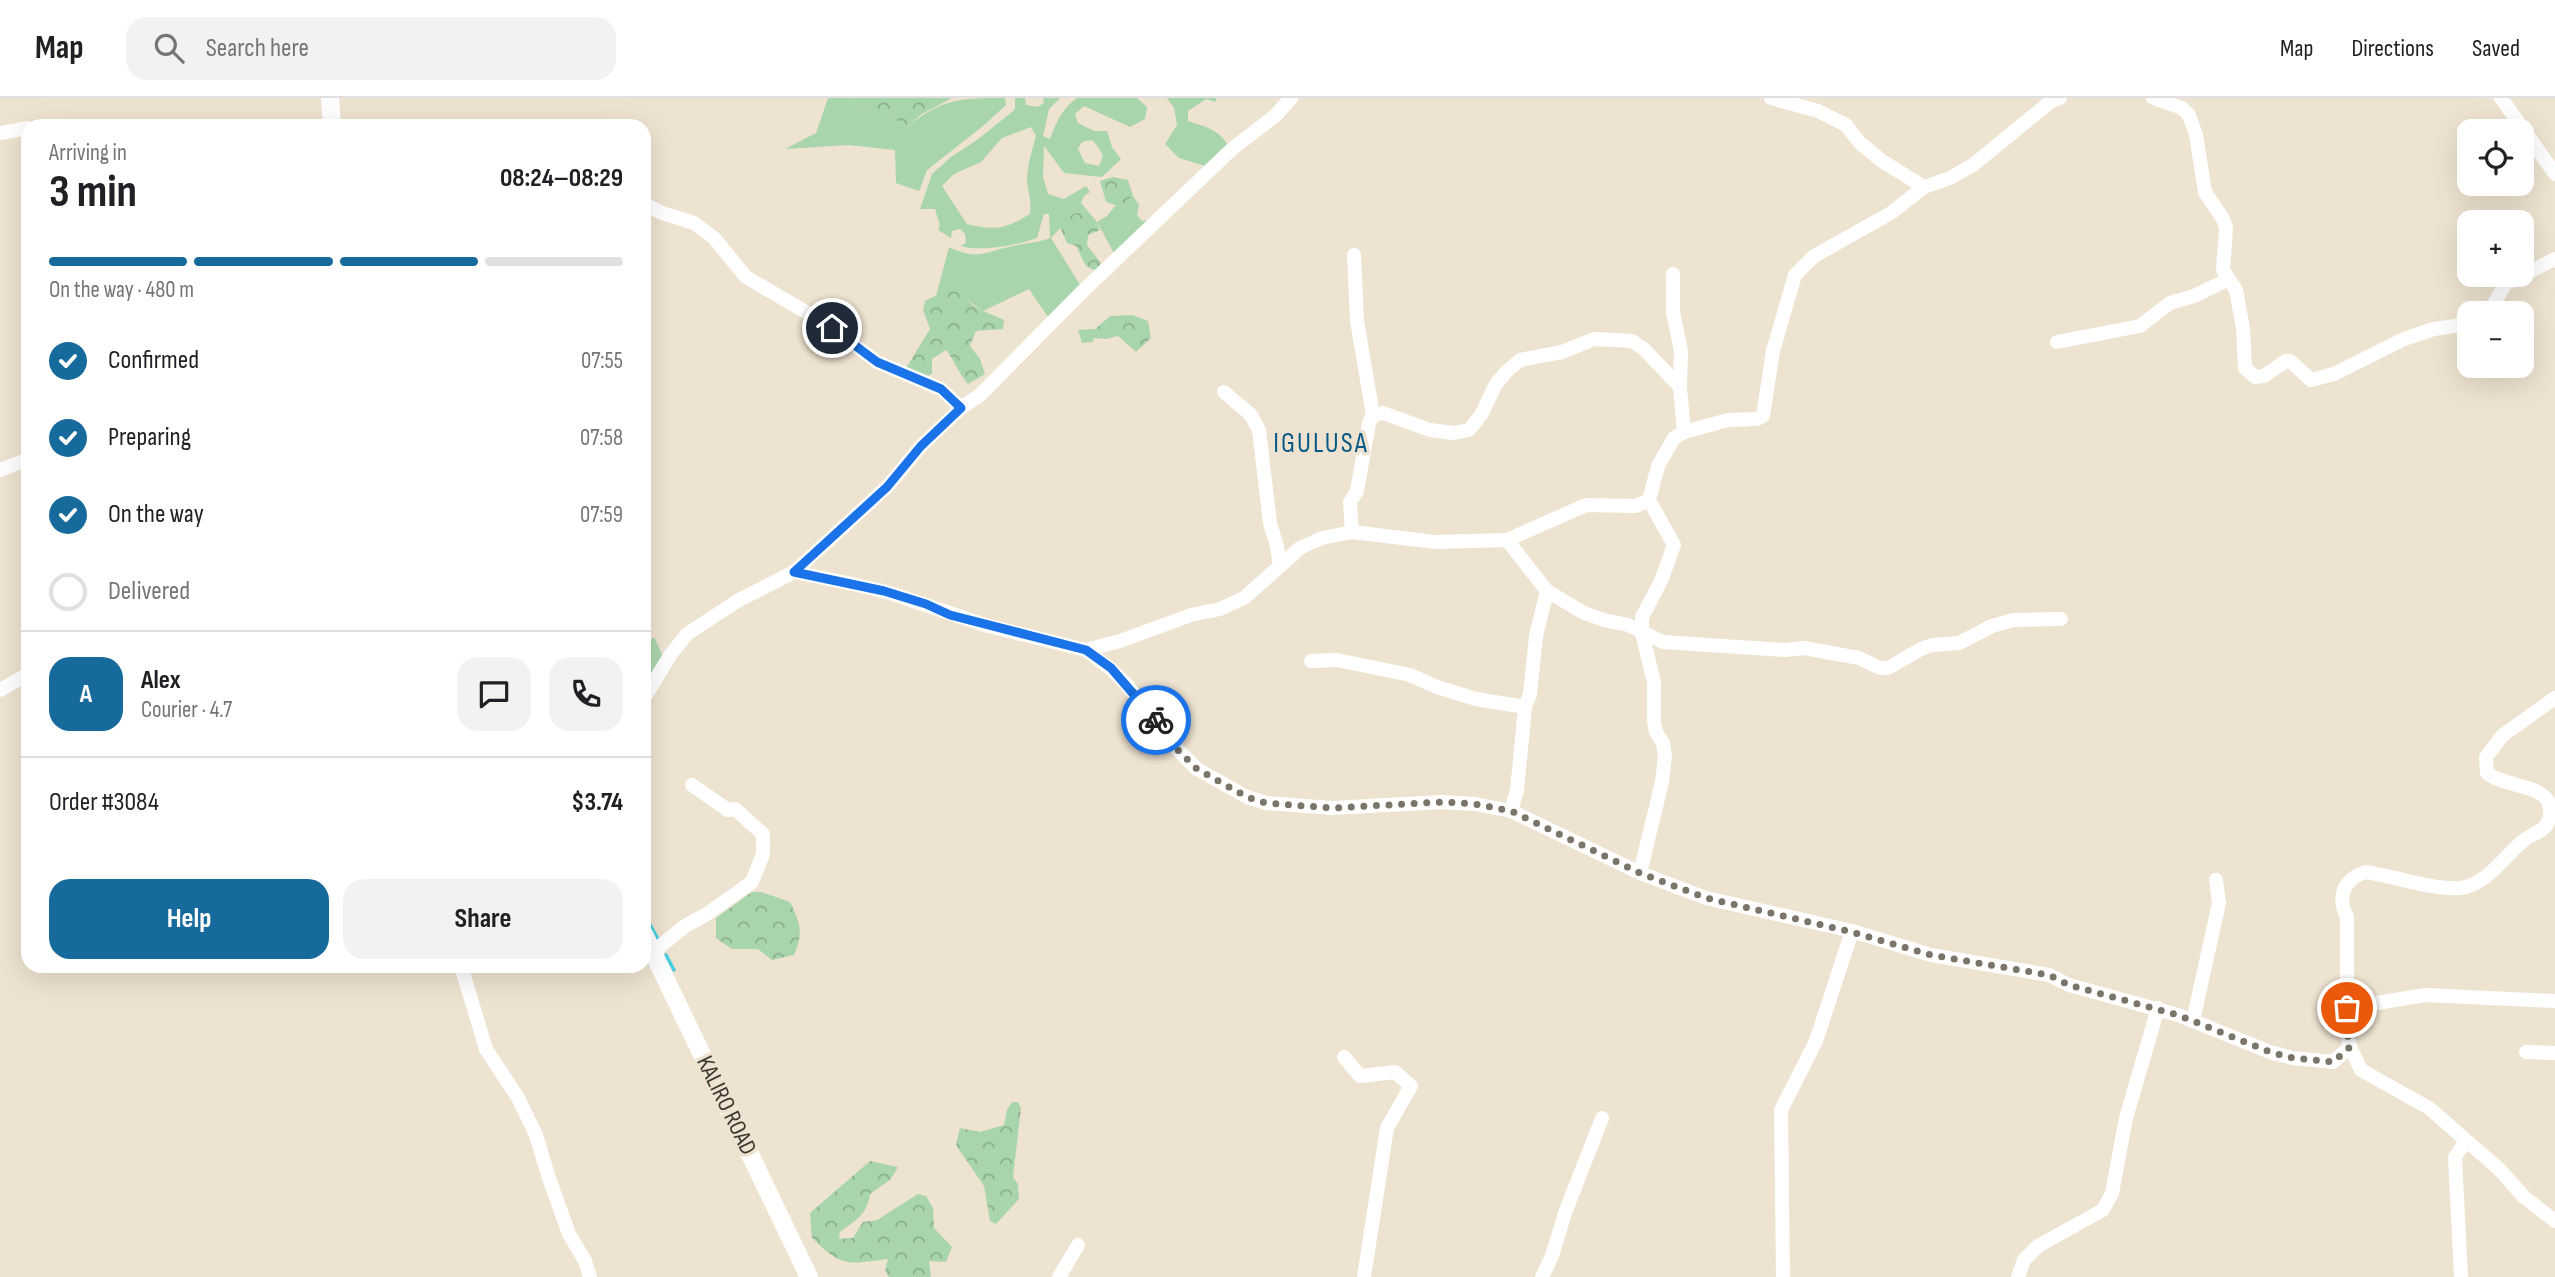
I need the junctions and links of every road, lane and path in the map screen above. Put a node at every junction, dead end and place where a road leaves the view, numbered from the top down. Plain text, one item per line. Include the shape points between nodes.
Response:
1 (330, 98) edge
2 (1291, 98) edge
3 (1771, 98) edge
4 (2060, 98) edge
5 (2153, 98) edge
6 (2501, 98) edge
7 (332, 119) edge
8 (21, 129) edge
9 (0, 133) edge
10 (2550, 156) edge
11 (2555, 174) edge
12 (1924, 187) junction
13 (651, 208) edge
14 (1354, 255) dead end
15 (2555, 259) edge
16 (1673, 274) dead end
17 (2227, 280) junction
18 (2496, 301) edge
19 (2457, 326) edge
20 (2057, 342) dead end
21 (1679, 387) junction
22 (1224, 392) dead end
23 (961, 408) junction
24 (1373, 415) junction
25 (1684, 432) junction
26 (21, 462) edge
27 (0, 470) edge
28 (1649, 500) junction
29 (1352, 532) junction
30 (1507, 540) junction
31 (1280, 566) junction
32 (794, 572) junction
33 (1547, 591) junction
34 (2061, 619) dead end
35 (1642, 633) junction
36 (1086, 650) junction
37 (1311, 661) dead end
38 (21, 678) edge
39 (651, 687) edge
40 (0, 690) edge
41 (2555, 698) edge
42 (1525, 707) junction
43 (692, 785) dead end
44 (1511, 811) junction
45 (1640, 873) junction
46 (2216, 880) dead end
47 (1852, 932) junction
48 (651, 948) edge
49 (653, 952) junction
50 (463, 973) edge
51 (2555, 1000) edge
52 (2158, 1008) junction
53 (2347, 1008) junction
54 (2193, 1021) junction
55 (2350, 1047) junction
56 (2526, 1052) dead end
57 (2555, 1054) edge
58 (1345, 1057) dead end
59 (2333, 1062) junction
60 (2361, 1070) junction
61 (1602, 1118) dead end
62 (2466, 1141) junction
63 (2555, 1221) edge
64 (1078, 1245) dead end
65 (590, 1277) edge
66 (809, 1277) edge
67 (1059, 1277) edge
68 (1364, 1277) edge
69 (1542, 1277) edge
70 (1783, 1277) edge
71 (2018, 1277) edge
72 (2461, 1277) edge

1 - 7 main road
2 - 23 street via 1083,291 980,395
3 - 12 street via 1818,111 1846,125 1882,161
4 - 12 street via 1973,164
5 - 17 street via 2189,115 2205,192 2226,228 2223,270
6 - 10 street
8 - 9 street
10 - 11 street
12 - 25 street via 1891,214 1814,256 1796,275 1773,351 1763,416 1728,419
13 - 23 street via 694,223 714,238 746,277 828,325 877,362 941,389
14 - 24 street via 1357,321
15 - 18 street via 2505,284
16 - 21 street via 1673,312 1681,351
17 - 19 street via 2236,290 2245,368 2255,377 2290,361 2311,380 2334,374 2414,336
17 - 20 street via 2170,303 2140,326
21 - 24 street via 1632,341 1594,340 1520,360 1496,384 1469,430 1430,430 1383,413
21 - 25 street
22 - 31 street via 1251,415 1259,430
23 - 32 street via 887,487
24 - 29 street via 1357,491 1350,502
25 - 28 street via 1674,438 1663,456
26 - 27 street
28 - 30 street via 1636,506 1586,505
28 - 35 street via 1674,545 1642,617
29 - 30 street via 1435,542
29 - 31 street via 1300,548
30 - 33 street
31 - 36 street via 1244,597 1220,609
32 - 36 street via 884,591 950,615
32 - 39 street via 739,600 688,634
33 - 35 street via 1584,613
33 - 42 street
34 - 35 street via 2013,620 1959,643 1932,645 1888,668 1804,648 1663,642
35 - 45 street via 1654,682 1654,721 1663,743 1663,775
36 - 44 street via 1127,685 1197,769 1247,797 1321,807 1442,802
37 - 42 street via 1337,660 1410,675 1476,699
38 - 40 street
41 - 53 street via 2503,734 2486,757 2487,773 2496,780 2536,791 2547,799 2551,809 2548,823 2536,836 2525,839 2471,886 2448,887 2365,872 2345,885
42 - 44 street
43 - 49 street via 754,824 763,834 763,854 752,882
44 - 45 street
45 - 47 street via 1706,898
46 - 54 street via 2219,903
47 - 52 street via 1931,955 2049,975 2069,985
47 - 70 street via 1816,1041 1781,1110
48 - 49 main road, KALIRO ROAD
49 - 66 main road, KALIRO ROAD
50 - 65 street via 486,1049 536,1135 569,1234
51 - 53 street via 2425,995
52 - 54 street
52 - 71 street via 2126,1118 2112,1193 2103,1210 2038,1246 2024,1260
53 - 55 street
54 - 59 street via 2270,1052
55 - 59 street
55 - 60 street
56 - 57 street
58 - 68 street via 1360,1076 1395,1072 1411,1086 1387,1128
59 - 60 street
60 - 62 street via 2430,1108
61 - 69 street
62 - 63 street
62 - 72 street via 2455,1157
64 - 67 street

